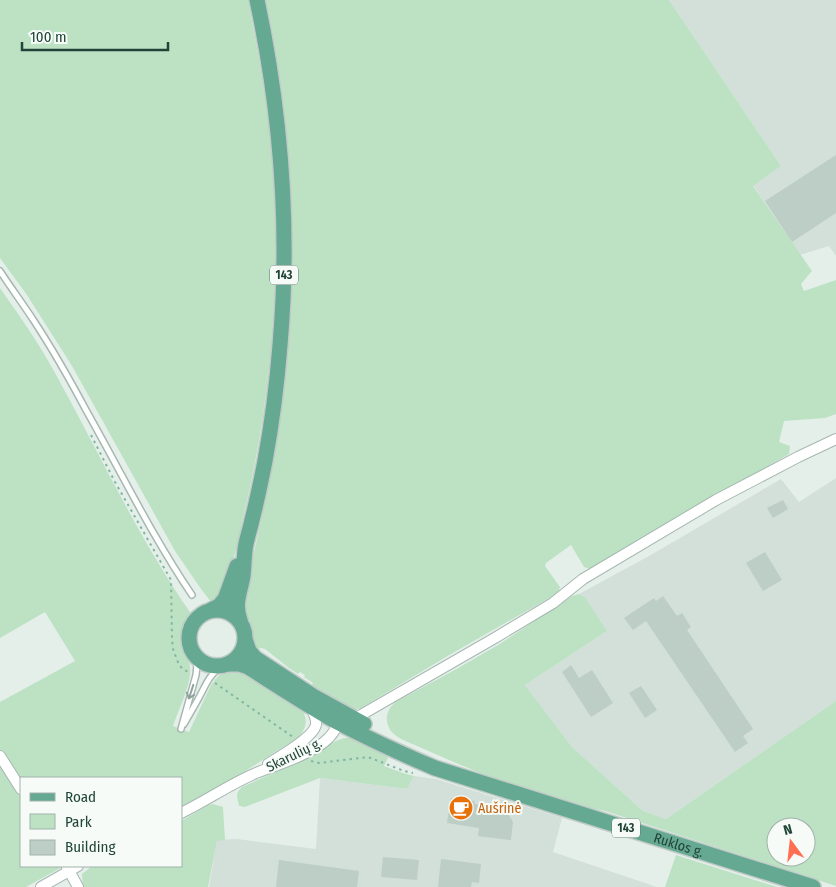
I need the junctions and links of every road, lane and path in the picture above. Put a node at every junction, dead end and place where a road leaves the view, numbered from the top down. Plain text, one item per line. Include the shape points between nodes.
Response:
1 (257, 0) edge
2 (0, 271) edge
3 (836, 440) edge
4 (245, 549) junction
5 (192, 595) dead end
6 (211, 610) junction
7 (240, 620) junction
8 (246, 642) junction
9 (194, 655) junction
10 (225, 665) junction
11 (310, 706) junction
12 (333, 707) junction
13 (354, 719) junction
14 (338, 722) junction
15 (0, 756) edge
16 (255, 774) junction
17 (487, 783) junction
18 (20, 787) edge
19 (182, 812) edge
20 (71, 867) edge
21 (41, 887) edge
22 (78, 887) edge
23 (813, 887) edge

1 - 4 main road, 143 via 279,140 284,224 283,284 274,403
2 - 5 lane via 56,356 147,523
3 - 13 street via 798,456 716,500 583,579 493,639
4 - 6 main road, 143 via 225,598
4 - 7 main road, 143 via 237,602
6 - 7 main road via 227,611
6 - 9 main road, 143 via 192,624 189,640
7 - 8 main road, 143
8 - 10 main road via 240,656
8 - 12 main road, 143 via 255,658
9 - 10 main road, 143 via 206,664
9 -> 10 lane via 196,675 181,729 213,672
10 - 11 main road, 143 via 248,667
11 - 14 main road, 143
11 - 16 street, Skarulių g. via 315,714 313,731
12 - 13 main road, 143
12 - 14 street
13 - 17 main road, 143
14 - 16 street, Skarulių g. via 322,743
14 - 17 main road, 143 via 436,768
15 - 18 street
16 - 19 street, Skarulių g.
17 - 23 main road, Ruklos g. / 143
20 - 21 street
20 - 22 street

